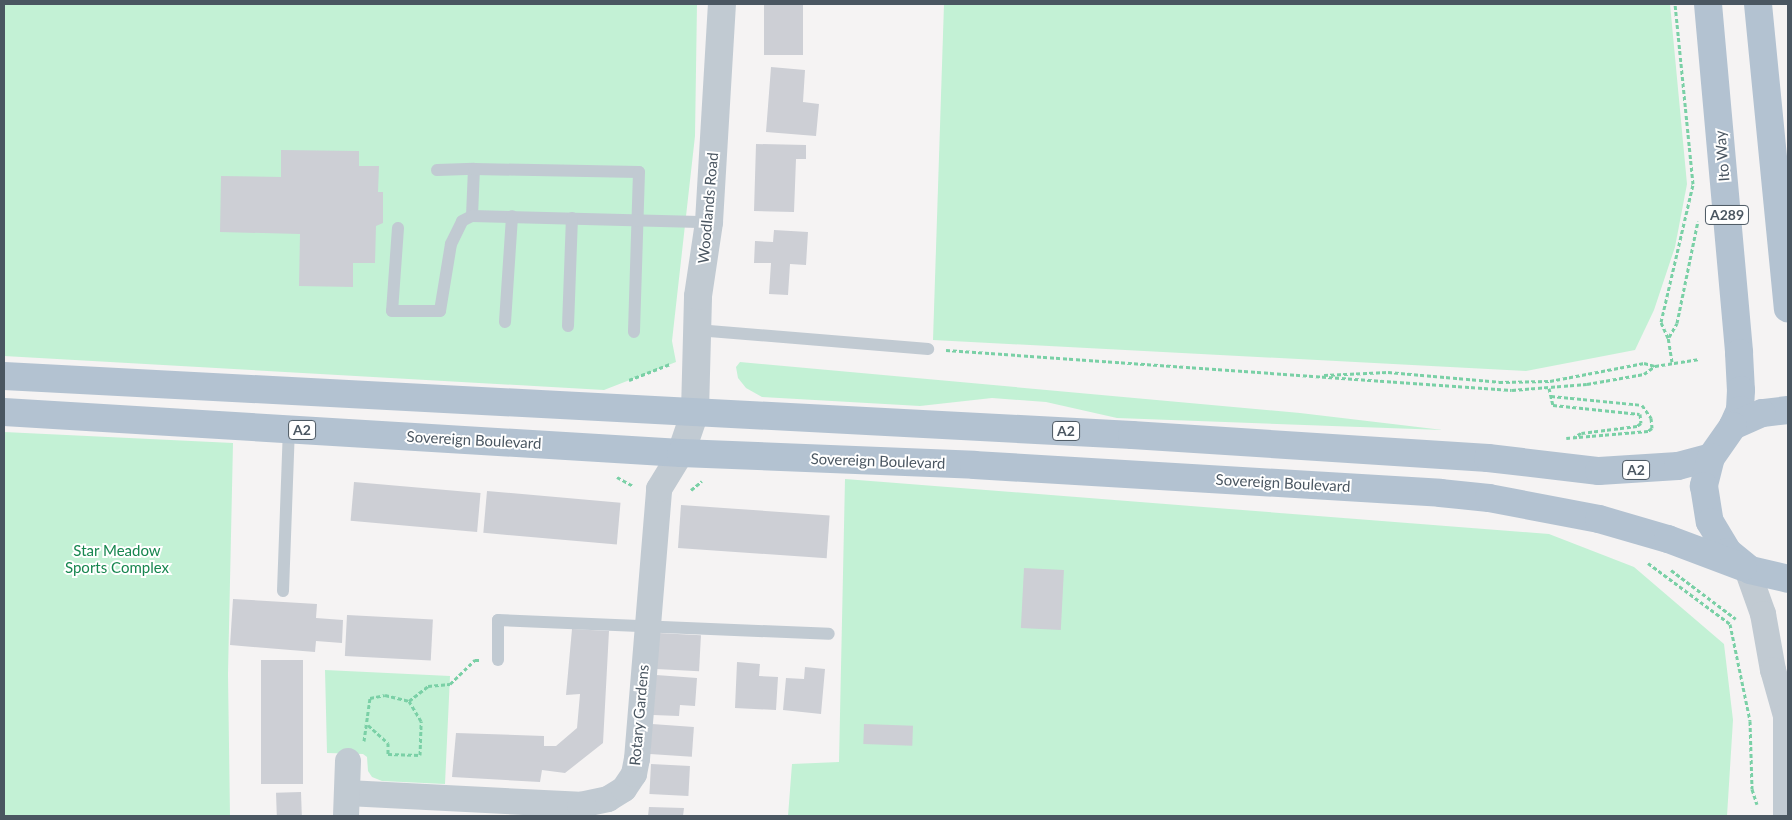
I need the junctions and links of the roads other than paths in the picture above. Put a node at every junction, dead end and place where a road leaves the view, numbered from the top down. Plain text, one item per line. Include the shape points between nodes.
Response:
1 (722, 4) edge
2 (1708, 4) edge
3 (1758, 4) edge
4 (474, 168) junction
5 (437, 170) dead end
6 (472, 216) junction
7 (512, 216) junction
8 (572, 218) junction
9 (638, 220) junction
10 (709, 222) junction
11 (398, 228) dead end
12 (1788, 309) edge
13 (505, 322) dead end
14 (568, 326) dead end
15 (697, 330) junction
16 (634, 332) dead end
17 (928, 349) road end
18 (4, 376) edge
19 (1788, 410) edge
20 (4, 412) edge
21 (695, 412) junction
22 (1733, 426) junction
23 (289, 429) junction
24 (681, 453) junction
25 (1711, 457) junction
26 (1745, 568) junction
27 (1788, 579) edge
28 (283, 591) dead end
29 (647, 625) junction
30 (829, 634) dead end
31 (498, 660) road end
32 (1787, 713) edge
33 (348, 761) road end
34 (346, 805) edge
35 (1786, 816) edge

1 - 10 street, Woodlands Road
2 - 22 main road, Ito Way / A289 via 1739,353 1740,410
3 - 12 main road
4 - 5 lane
4 - 6 lane
4 - 9 lane via 639,172
6 - 7 lane
6 - 11 lane via 462,221 450,244 440,311 392,311
7 - 8 lane
7 - 13 lane
8 - 9 lane
8 - 14 lane
9 - 10 lane
9 - 16 lane
10 - 15 street, Woodlands Road via 698,296
15 - 17 lane
15 - 21 street, Woodlands Road
18 - 21 main road, A2
19 - 22 main road via 1762,413
20 - 23 main road, Sovereign Boulevard / A2
21 - 24 street, Woodlands Road
21 - 25 main road, A2 via 920,422 1436,454 1599,471 1678,466
22 - 25 main road
23 - 24 main road, Sovereign Boulevard / A2
23 - 28 lane
24 - 26 main road, Sovereign Boulevard / A2 via 974,465 1490,498 1626,526
24 - 29 street, Rotary Gardens via 659,489
25 - 26 main road via 1704,486 1708,516 1721,542
26 - 27 main road, Sovereign Boulevard
26 - 32 street via 1763,614 1773,670
29 - 30 lane
29 - 31 lane via 498,620
29 - 34 street, Rotary Gardens via 636,765 629,783 616,795 580,805
32 - 35 street
33 - 34 street, Rotary Gardens

